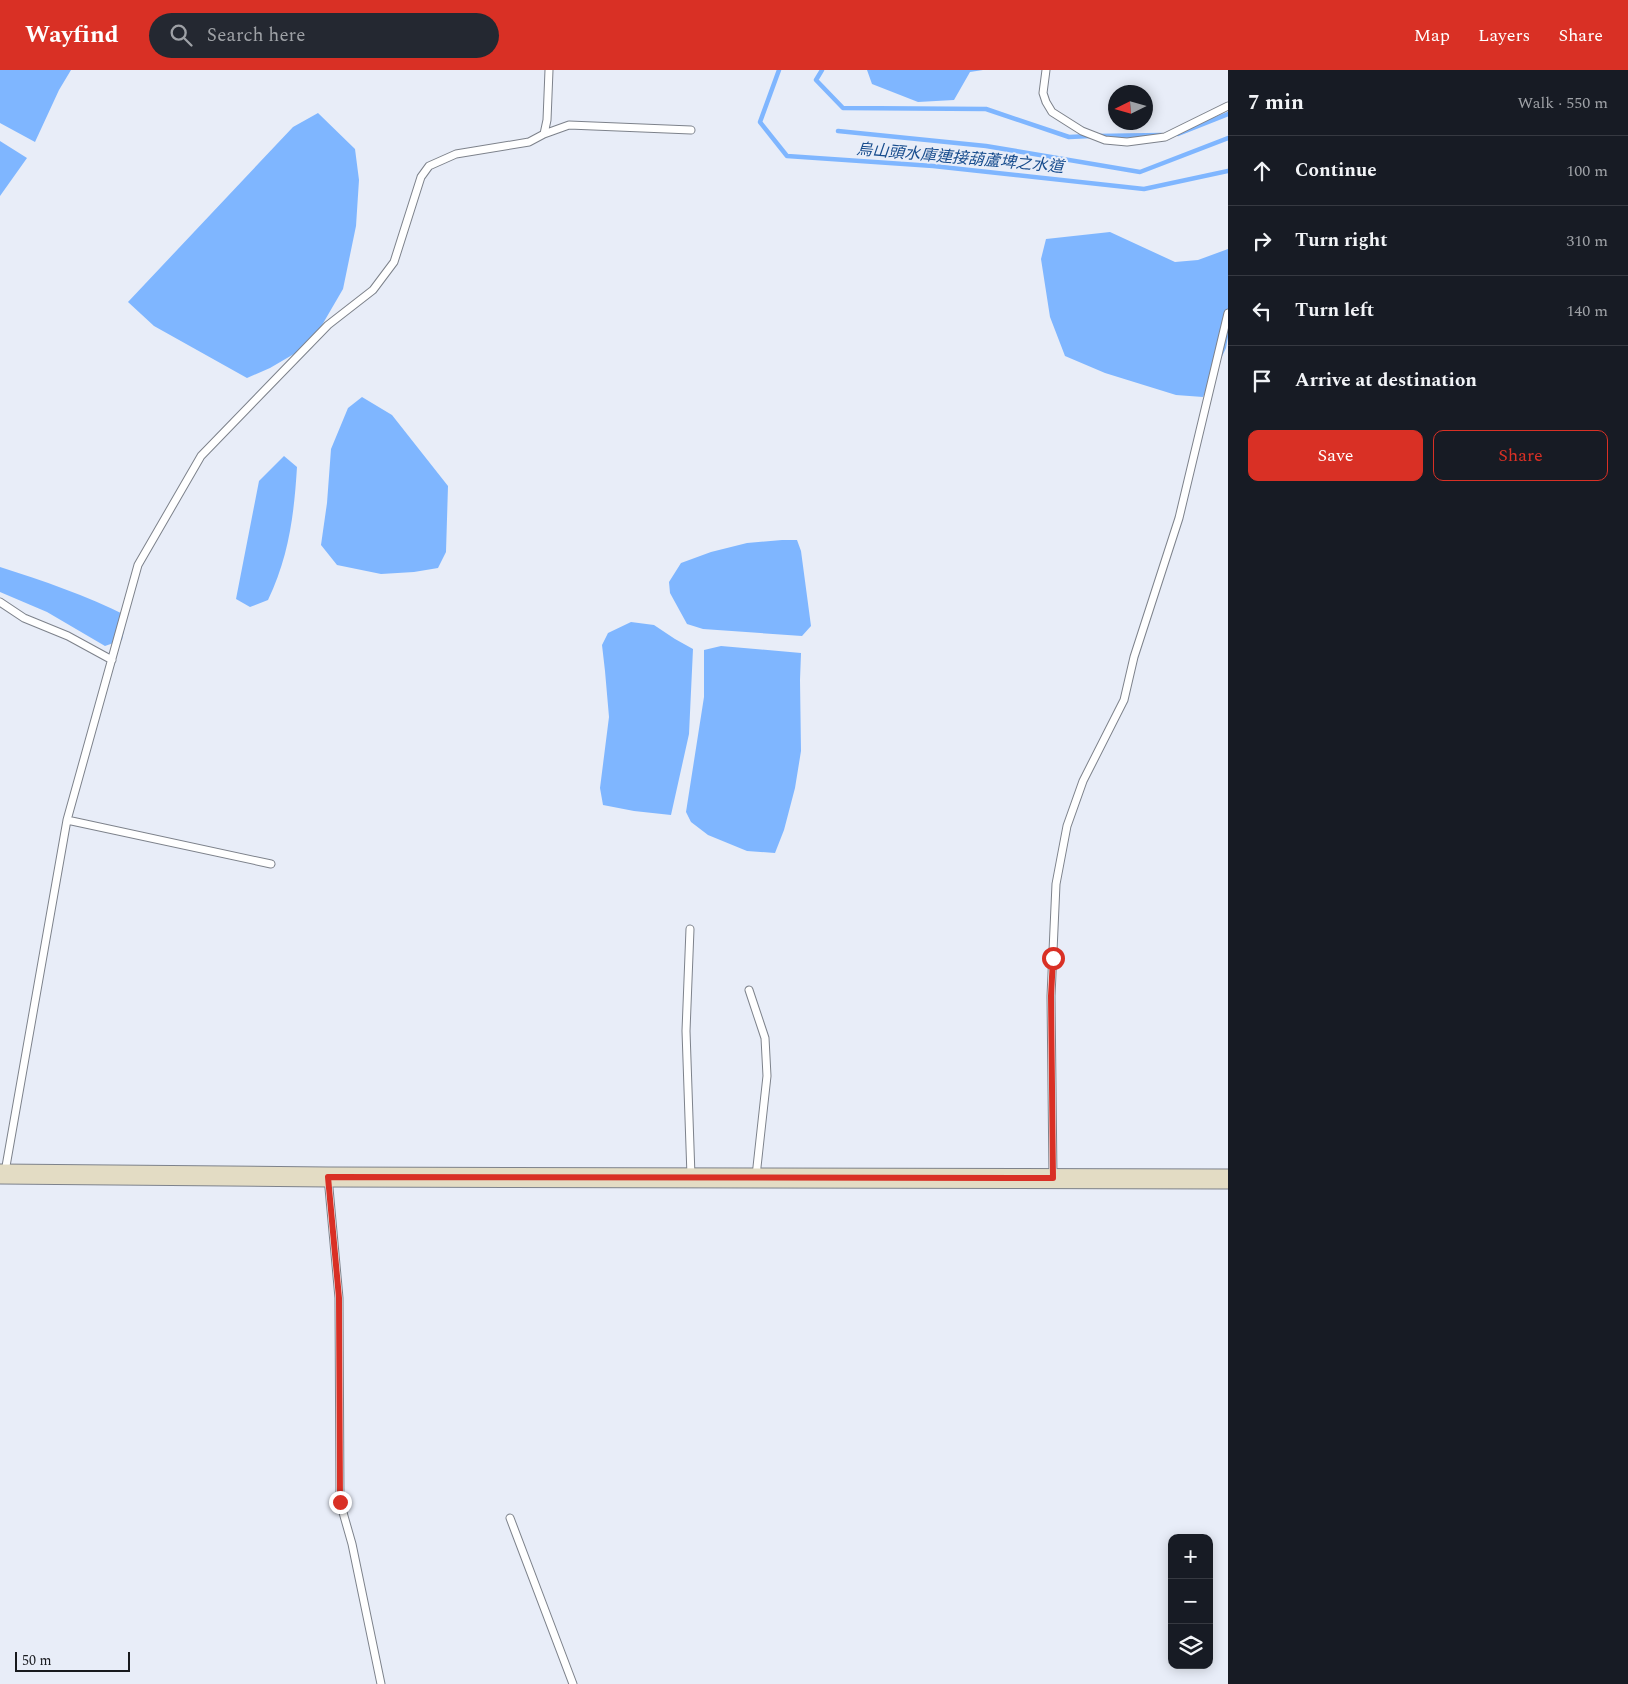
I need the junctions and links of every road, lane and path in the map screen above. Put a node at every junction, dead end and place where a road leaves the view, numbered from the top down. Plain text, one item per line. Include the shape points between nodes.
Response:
1 (549, 70) edge
2 (1046, 70) edge
3 (1228, 106) edge
4 (691, 130) dead end
5 (544, 134) junction
6 (1228, 313) edge
7 (0, 602) edge
8 (112, 660) junction
9 (67, 820) junction
10 (271, 864) dead end
11 (690, 929) dead end
12 (749, 990) dead end
13 (2, 1174) edge
14 (328, 1177) junction
15 (691, 1177) junction
16 (756, 1178) junction
17 (1053, 1178) junction
18 (1228, 1179) edge
19 (510, 1518) dead end
20 (381, 1684) edge
21 (573, 1684) edge

1 - 5 lane
2 - 3 lane via 1043,93 1052,112 1082,131 1106,140 1127,142 1165,137
4 - 5 lane via 569,124
5 - 8 lane via 529,142 456,154 430,166 421,177 394,262 373,290 328,325 201,456 138,565
6 - 17 lane via 1179,518 1134,657 1124,700 1083,781 1067,826 1056,884 1051,996
7 - 8 lane via 24,618 68,636
8 - 9 lane
9 - 10 lane
9 - 13 lane
11 - 15 lane via 686,1031
12 - 16 lane via 764,1038 767,1076
13 - 14 street
14 - 15 street
14 - 20 lane via 339,1298 340,1502
15 - 16 street
16 - 17 street
17 - 18 street
19 - 21 lane

